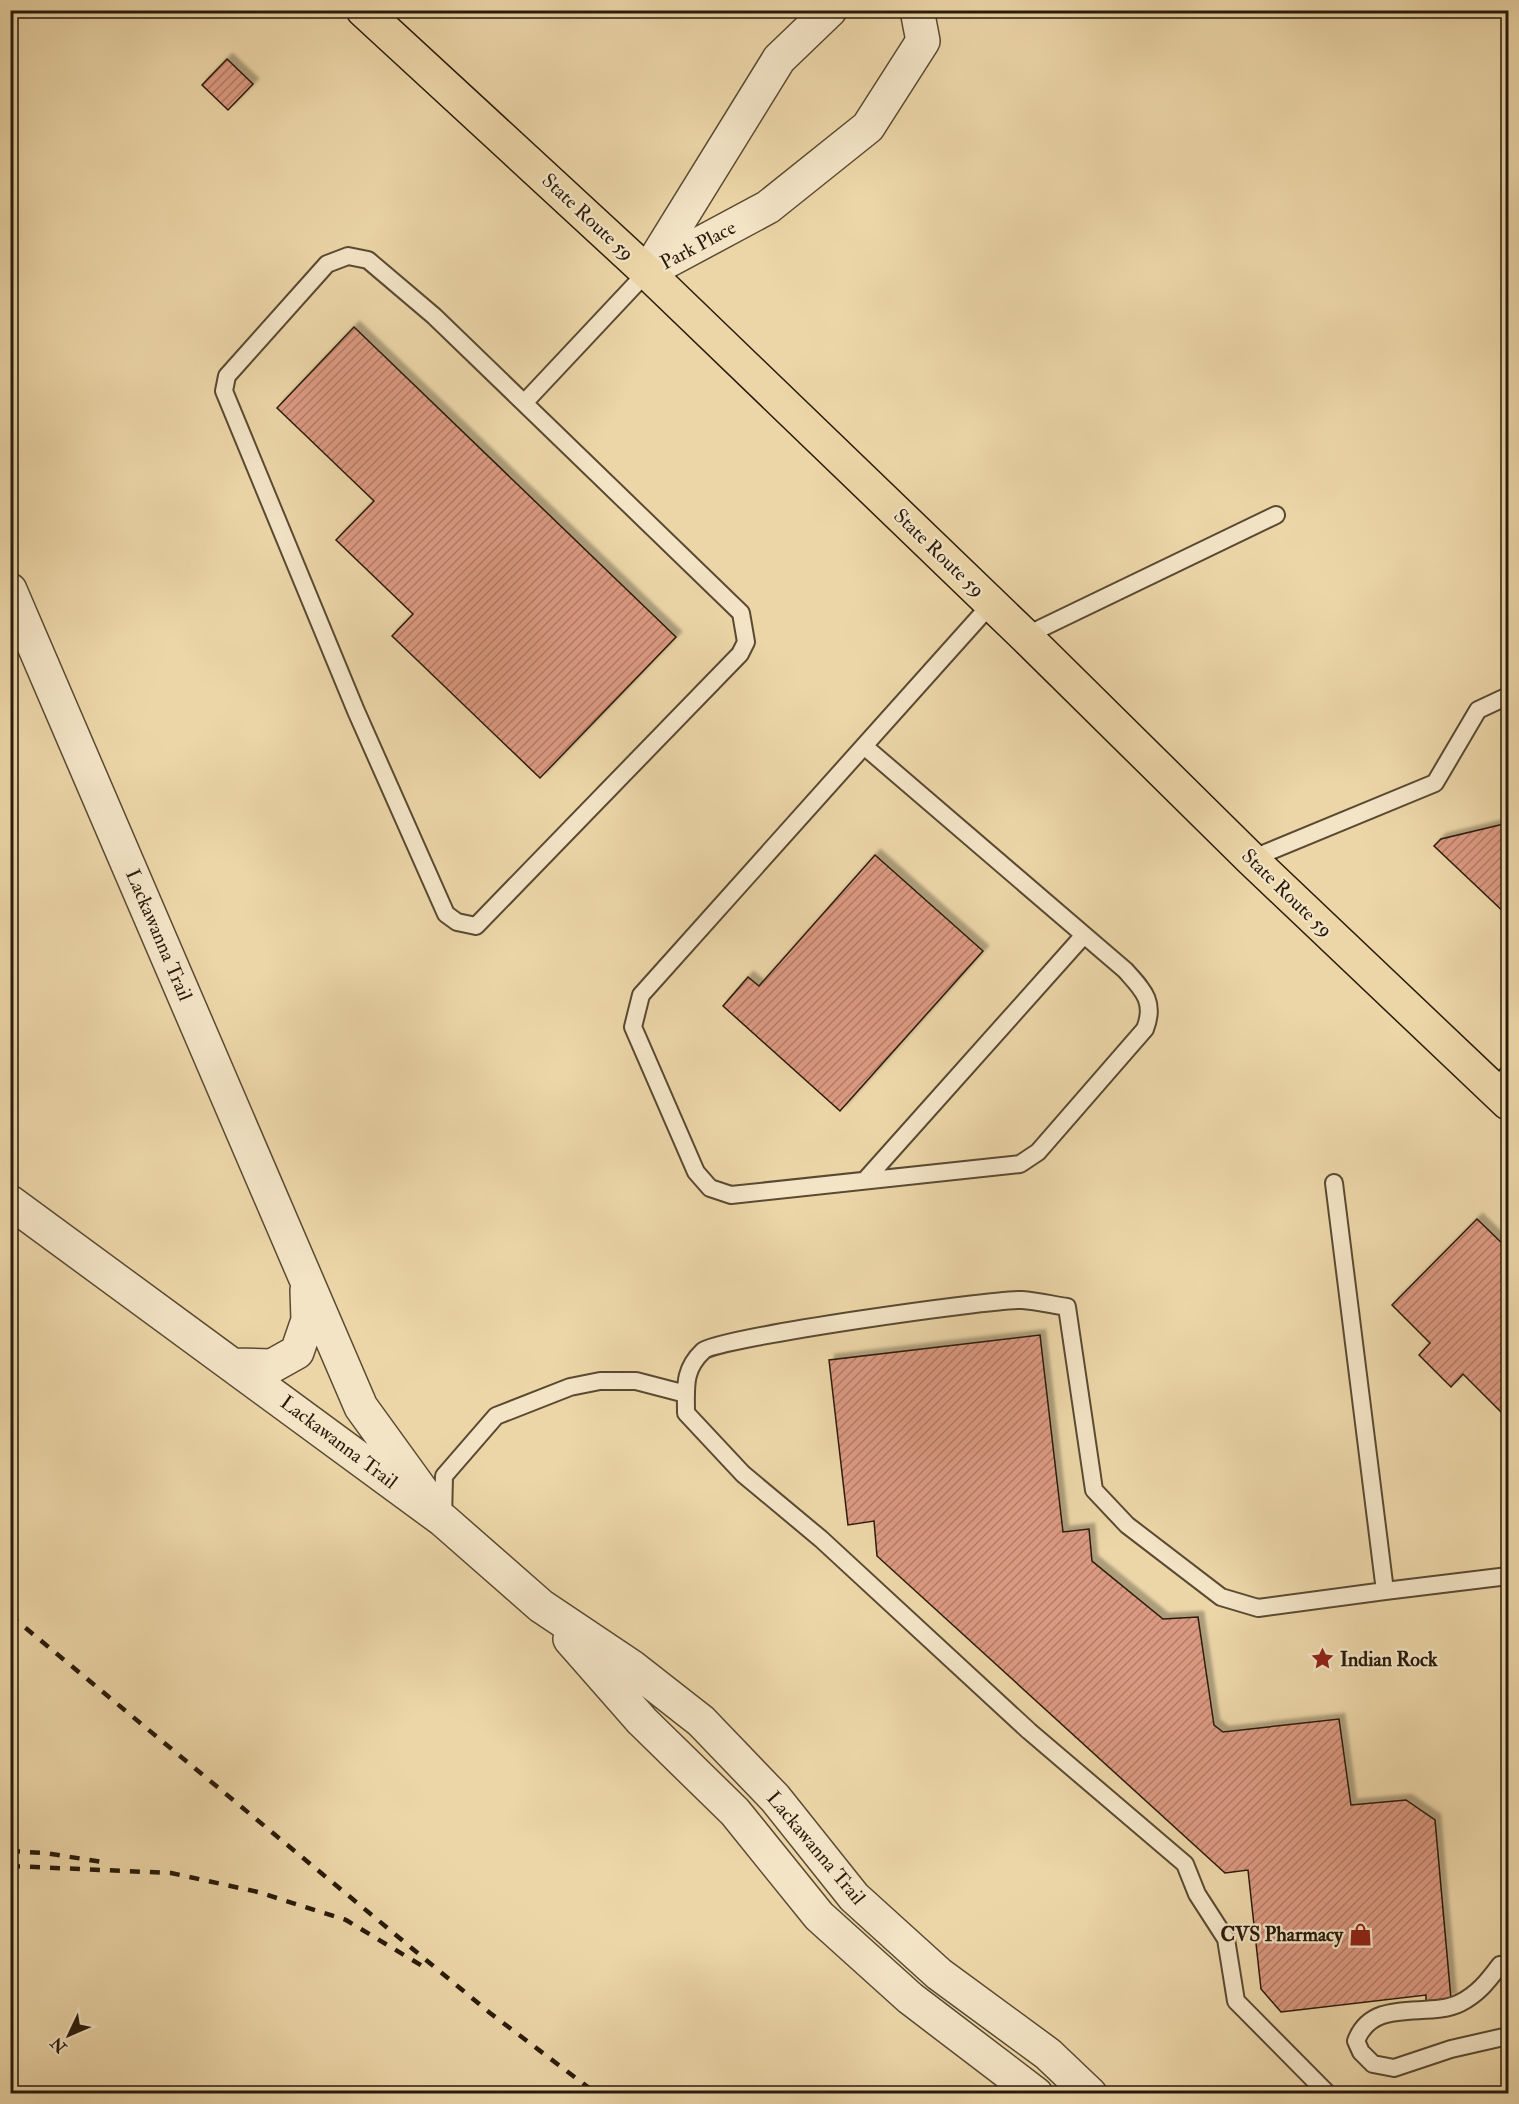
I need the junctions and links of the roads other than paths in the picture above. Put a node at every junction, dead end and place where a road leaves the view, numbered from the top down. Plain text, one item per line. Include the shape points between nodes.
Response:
1 (363, 10) edge
2 (830, 10) edge
3 (917, 10) edge
4 (647, 272) junction
5 (524, 403) junction
6 (1275, 515) dead end
7 (10, 590) edge
8 (992, 603) junction
9 (1025, 636) junction
10 (1509, 696) edge
11 (864, 746) junction
12 (1251, 859) junction
13 (1084, 935) junction
14 (1504, 1089) edge
15 (867, 1178) junction
16 (1334, 1183) dead end
17 (10, 1202) edge
18 (306, 1280) junction
19 (235, 1365) junction
20 (686, 1394) junction
21 (443, 1520) junction
22 (1509, 1576) edge
23 (1385, 1591) junction
24 (541, 1606) junction
25 (1500, 1965) dead end
26 (1509, 2036) edge
27 (1036, 2094) edge
28 (1090, 2094) edge
29 (1328, 2094) edge

1 - 4 main road, State Route 59
2 - 4 street, Park Place via 779,59
3 - 4 street, Park Place via 923,41 868,127 768,207
4 - 5 lane
4 - 8 main road, State Route 59
5 - 5 lane via 434,316 368,260 348,256 327,264 227,376 224,391 356,711 446,914 456,922 476,926 740,654 746,642 741,613
6 - 9 lane
7 - 18 street, Lackawanna Trail
8 - 9 main road, State Route 59
8 - 11 lane
9 - 12 main road, State Route 59
10 - 12 lane via 1478,710 1435,783
11 - 13 lane
11 - 15 lane via 641,995 633,1027 696,1172 710,1188 730,1195
12 - 14 main road, State Route 59
13 - 15 lane
13 - 15 lane via 1146,994 1150,1016 1145,1029 1038,1152 1020,1164
16 - 23 lane
17 - 19 street, Lackawanna Trail
18 - 19 street, Lackawanna Trail via 308,1320 297,1352 272,1365
18 - 21 street, Lackawanna Trail via 361,1407
19 - 21 street, Lackawanna Trail
20 - 21 lane via 636,1381 600,1381 570,1387 496,1416 444,1476
20 - 23 lane via 687,1371 705,1348 730,1342 863,1318 1022,1300 1067,1307 1094,1490 1127,1525 1221,1597 1258,1608
20 - 29 lane via 686,1413 743,1474 821,1539 1029,1731 1185,1864 1197,1894 1226,1939 1236,2001
21 - 24 street, Lackawanna Trail
22 - 23 lane
24 - 27 street, Lackawanna Trail via 642,1721 735,1812 819,1916 910,1998
24 - 28 street, Lackawanna Trail via 632,1666 701,1721 775,1798 854,1897 939,1974 1048,2054
25 - 26 lane via 1483,1988 1458,2005 1386,2013 1360,2029 1356,2041 1373,2064 1394,2068 1451,2049

